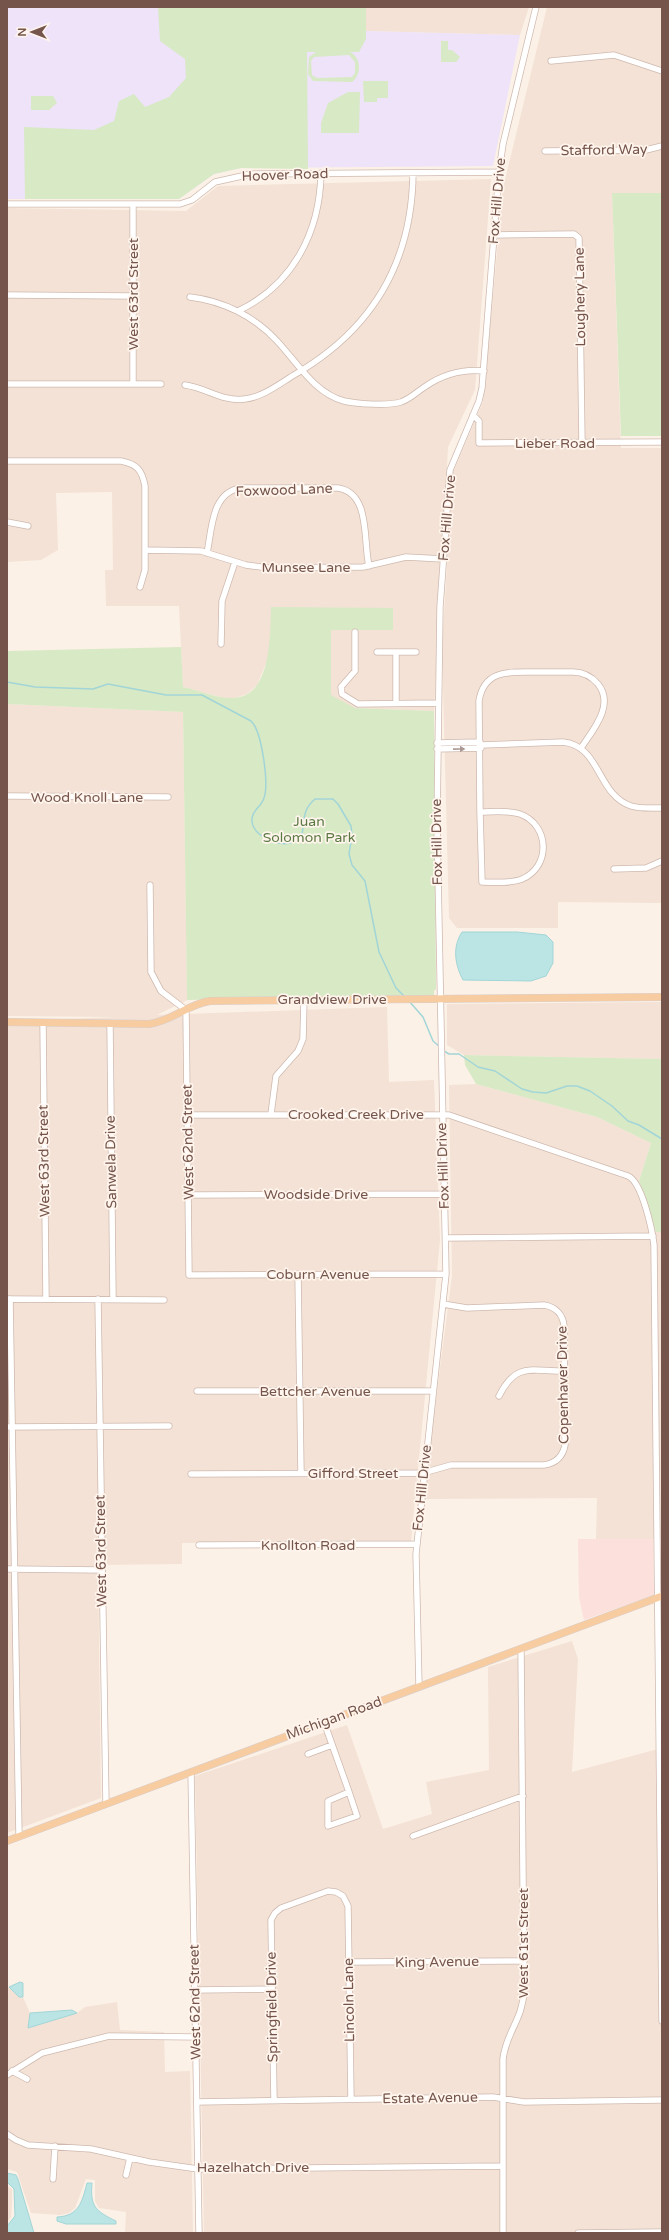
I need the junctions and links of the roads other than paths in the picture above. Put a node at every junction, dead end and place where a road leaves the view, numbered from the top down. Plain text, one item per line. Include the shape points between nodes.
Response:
1 (536, 7) edge
2 (551, 61) dead end
3 (662, 71) edge
4 (662, 146) edge
5 (545, 151) dead end
6 (498, 172) junction
7 (321, 173) junction
8 (413, 173) junction
9 (7, 204) edge
10 (132, 204) junction
11 (494, 235) junction
12 (7, 295) edge
13 (132, 296) junction
14 (190, 297) dead end
15 (238, 311) junction
16 (303, 370) junction
17 (484, 371) junction
18 (7, 384) edge
19 (133, 384) junction
20 (161, 384) dead end
21 (185, 385) dead end
22 (473, 415) junction
23 (662, 442) edge
24 (582, 443) junction
25 (7, 461) edge
26 (7, 522) edge
27 (28, 526) dead end
28 (145, 550) junction
29 (207, 553) junction
30 (443, 559) junction
31 (235, 562) junction
32 (369, 566) junction
33 (140, 587) dead end
34 (355, 632) dead end
35 (221, 644) dead end
36 (377, 652) dead end
37 (396, 652) junction
38 (416, 652) dead end
39 (396, 703) junction
40 (438, 703) junction
41 (481, 745) junction
42 (437, 746) junction
43 (581, 748) junction
44 (7, 796) edge
45 (168, 797) dead end
46 (662, 808) edge
47 (480, 812) junction
48 (662, 861) edge
49 (614, 869) dead end
50 (150, 885) dead end
51 (662, 997) edge
52 (440, 998) junction
53 (304, 999) junction
54 (186, 1010) junction
55 (7, 1022) edge
56 (43, 1023) junction
57 (110, 1024) junction
58 (271, 1114) junction
59 (442, 1114) junction
60 (188, 1115) junction
61 (444, 1194) junction
62 (189, 1195) junction
63 (652, 1236) junction
64 (446, 1238) junction
65 (298, 1274) junction
66 (446, 1274) junction
67 (190, 1275) joint
68 (9, 1299) edge
69 (46, 1299) junction
70 (98, 1299) junction
71 (113, 1299) junction
72 (164, 1300) dead end
73 (443, 1304) junction
74 (564, 1371) junction
75 (197, 1391) dead end
76 (300, 1391) junction
77 (433, 1391) junction
78 (499, 1396) dead end
79 (9, 1426) edge
80 (99, 1426) junction
81 (169, 1426) dead end
82 (560, 1458) joint
83 (301, 1473) junction
84 (424, 1473) junction
85 (191, 1474) dead end
86 (417, 1544) junction
87 (199, 1545) dead end
88 (7, 1569) edge
89 (14, 1569) junction
90 (102, 1570) junction
91 (660, 1597) edge
92 (521, 1648) junction
93 (419, 1686) junction
94 (324, 1722) junction
95 (332, 1745) junction
96 (308, 1754) dead end
97 (191, 1772) junction
98 (349, 1792) junction
99 (522, 1796) junction
100 (106, 1804) junction
101 (19, 1836) junction
102 (413, 1836) dead end
103 (7, 1841) edge
104 (274, 1914) joint
105 (524, 1961) junction
106 (349, 1962) junction
107 (272, 1989) junction
108 (195, 1990) junction
109 (662, 2021) edge
110 (196, 2037) junction
111 (12, 2071) junction
112 (7, 2075) edge
113 (27, 2079) dead end
114 (351, 2099) junction
115 (503, 2099) junction
116 (274, 2100) junction
117 (662, 2100) edge
118 (197, 2102) junction
119 (7, 2134) edge
120 (55, 2146) junction
121 (130, 2158) junction
122 (503, 2166) junction
123 (198, 2169) junction
124 (126, 2175) dead end
125 (53, 2179) dead end
126 (662, 2232) edge
127 (199, 2233) edge
128 (503, 2233) edge
129 (578, 2233) edge

1 - 6 street, Fox Hill Drive
2 - 3 street via 614,55
4 - 5 street, Stafford Way via 648,150
6 - 8 street, Hoover Road
6 - 11 street, Fox Hill Drive
7 - 8 street, Hoover Road
7 - 10 street, Hoover Road via 243,175 213,183 194,199 184,203
7 - 15 street via 317,212 300,254 278,284 257,301
8 - 16 street via 412,205 406,237 388,283 371,310 353,331 335,348
9 - 10 street, Hoover Road
10 - 13 street, West 63rd Street
11 - 17 street, Fox Hill Drive
11 - 24 street, Loughery Lane via 575,234 579,238
12 - 13 street
13 - 19 street, West 63rd Street
14 - 15 street via 216,302
15 - 16 street via 271,335
16 - 17 street via 322,390 339,399 355,403 391,404 405,400 444,376 466,371
16 - 21 street via 256,397 245,399 223,398 200,388
17 - 22 street, Fox Hill Drive via 482,388
18 - 19 street
19 - 20 street
22 - 24 street, Lieber Road via 479,421 479,443
22 - 30 street, Fox Hill Drive via 450,470
23 - 24 street, Lieber Road
25 - 28 street via 121,461 138,467 145,486
26 - 27 street
28 - 29 street, Munsee Lane via 190,550
28 - 33 street via 145,570
29 - 31 street, Munsee Lane
29 - 32 street, Foxwood Lane via 217,507 221,498 230,491 241,488 338,488 352,493 360,502
30 - 32 street, Munsee Lane via 404,557
30 - 40 street, Fox Hill Drive
31 - 32 street, Munsee Lane via 268,568
31 - 35 street via 222,601
34 - 39 street via 355,669 341,687 341,692 356,703
36 - 37 street
37 - 38 street
37 - 39 street
39 - 40 street
40 - 42 street, Fox Hill Drive
41 - 42 street
41 - 43 street via 563,742
41 - 43 street via 480,699 483,688 491,679 508,672 573,672 584,673 594,680 602,690 604,700 601,716
41 - 47 street
42 - 52 street, Fox Hill Drive
43 - 46 street via 590,756 608,789 619,800 638,808
44 - 45 street, Wood Knoll Lane
47 - 47 street via 482,882 514,881 531,874 541,860 543,850 542,836 535,825 528,818 516,813
48 - 49 street via 646,868
50 - 54 street via 151,972 161,991
51 - 52 main road, Grandview Drive
52 - 53 main road, Grandview Drive
52 - 59 street, Fox Hill Drive
53 - 54 main road, Grandview Drive via 210,1001
53 - 58 street via 303,1039 298,1051 276,1076
54 - 57 main road, Grandview Drive via 156,1023
54 - 60 street, West 62nd Street
55 - 56 main road, Grandview Drive
56 - 57 main road, Grandview Drive
56 - 69 street, West 63rd Street
57 - 71 street, Sanwela Drive
58 - 59 street, Crooked Creek Drive
58 - 60 street, Crooked Creek Drive
59 - 61 street, Fox Hill Drive
59 - 63 street, Crooked Creek Drive via 455,1116 633,1179 638,1185
60 - 62 street, West 62nd Street
61 - 62 street, Woodside Drive
61 - 64 street, Fox Hill Drive
62 - 67 street, West 62nd Street
63 - 64 street
63 - 91 street
64 - 66 street, Fox Hill Drive
65 - 66 street, Coburn Avenue
65 - 67 street, Coburn Avenue
65 - 76 street
66 - 73 street, Fox Hill Drive
68 - 69 street
68 - 79 street
69 - 70 street
70 - 71 street
70 - 80 street, West 63rd Street
71 - 72 street
73 - 74 street, Copenhaver Drive via 467,1308 544,1305 558,1312 564,1322
73 - 77 street, Fox Hill Drive
74 - 78 street via 519,1372 508,1379
74 - 82 street, Copenhaver Drive via 565,1445
75 - 76 street, Bettcher Avenue
76 - 77 street, Bettcher Avenue
76 - 83 street
77 - 84 street, Fox Hill Drive
79 - 80 street
79 - 89 street
80 - 81 street
80 - 90 street, West 63rd Street
82 - 84 street, Gifford Street via 547,1464 451,1465
83 - 84 street, Gifford Street
83 - 85 street, Gifford Street
84 - 86 street, Fox Hill Drive
86 - 87 street, Knollton Road
86 - 93 street, Fox Hill Drive
88 - 89 street
89 - 90 street
89 - 101 street
90 - 100 street, West 63rd Street
91 - 92 main road, Michigan Road
91 - 109 street
92 - 93 main road, Michigan Road
92 - 99 street, West 61st Street
93 - 94 main road, Michigan Road
94 - 95 street
94 - 97 main road, Michigan Road
95 - 96 street
95 - 98 street
97 - 100 main road, Michigan Road
97 - 108 street, West 62nd Street
98 - 98 street via 328,1801 328,1826 357,1816
99 - 102 street
99 - 105 street, West 61st Street
100 - 101 main road, Michigan Road
101 - 103 main road, Michigan Road
104 - 106 street, Lincoln Lane via 282,1907 328,1891 338,1893 346,1901
104 - 107 street, Springfield Drive via 271,1925
105 - 106 street, King Avenue
105 - 115 street, West 61st Street via 523,2007 507,2040 503,2056
106 - 114 street, Lincoln Lane
107 - 108 street
107 - 116 street, Springfield Drive
108 - 110 street, West 62nd Street
110 - 111 street via 108,2036 42,2053
110 - 118 street, West 62nd Street
111 - 112 street
111 - 113 street
114 - 115 street, Estate Avenue
114 - 116 street, Estate Avenue
115 - 117 street, Estate Avenue via 524,2102
115 - 122 street, West 61st Street
116 - 118 street, Estate Avenue
118 - 123 street, West 62nd Street
119 - 120 street, Hazelhatch Drive via 26,2144
120 - 121 street, Hazelhatch Drive via 91,2149
120 - 125 street
121 - 123 street, Hazelhatch Drive
121 - 124 street
122 - 123 street, Hazelhatch Drive
122 - 128 street, West 61st Street
123 - 127 street, West 62nd Street
126 - 129 street

